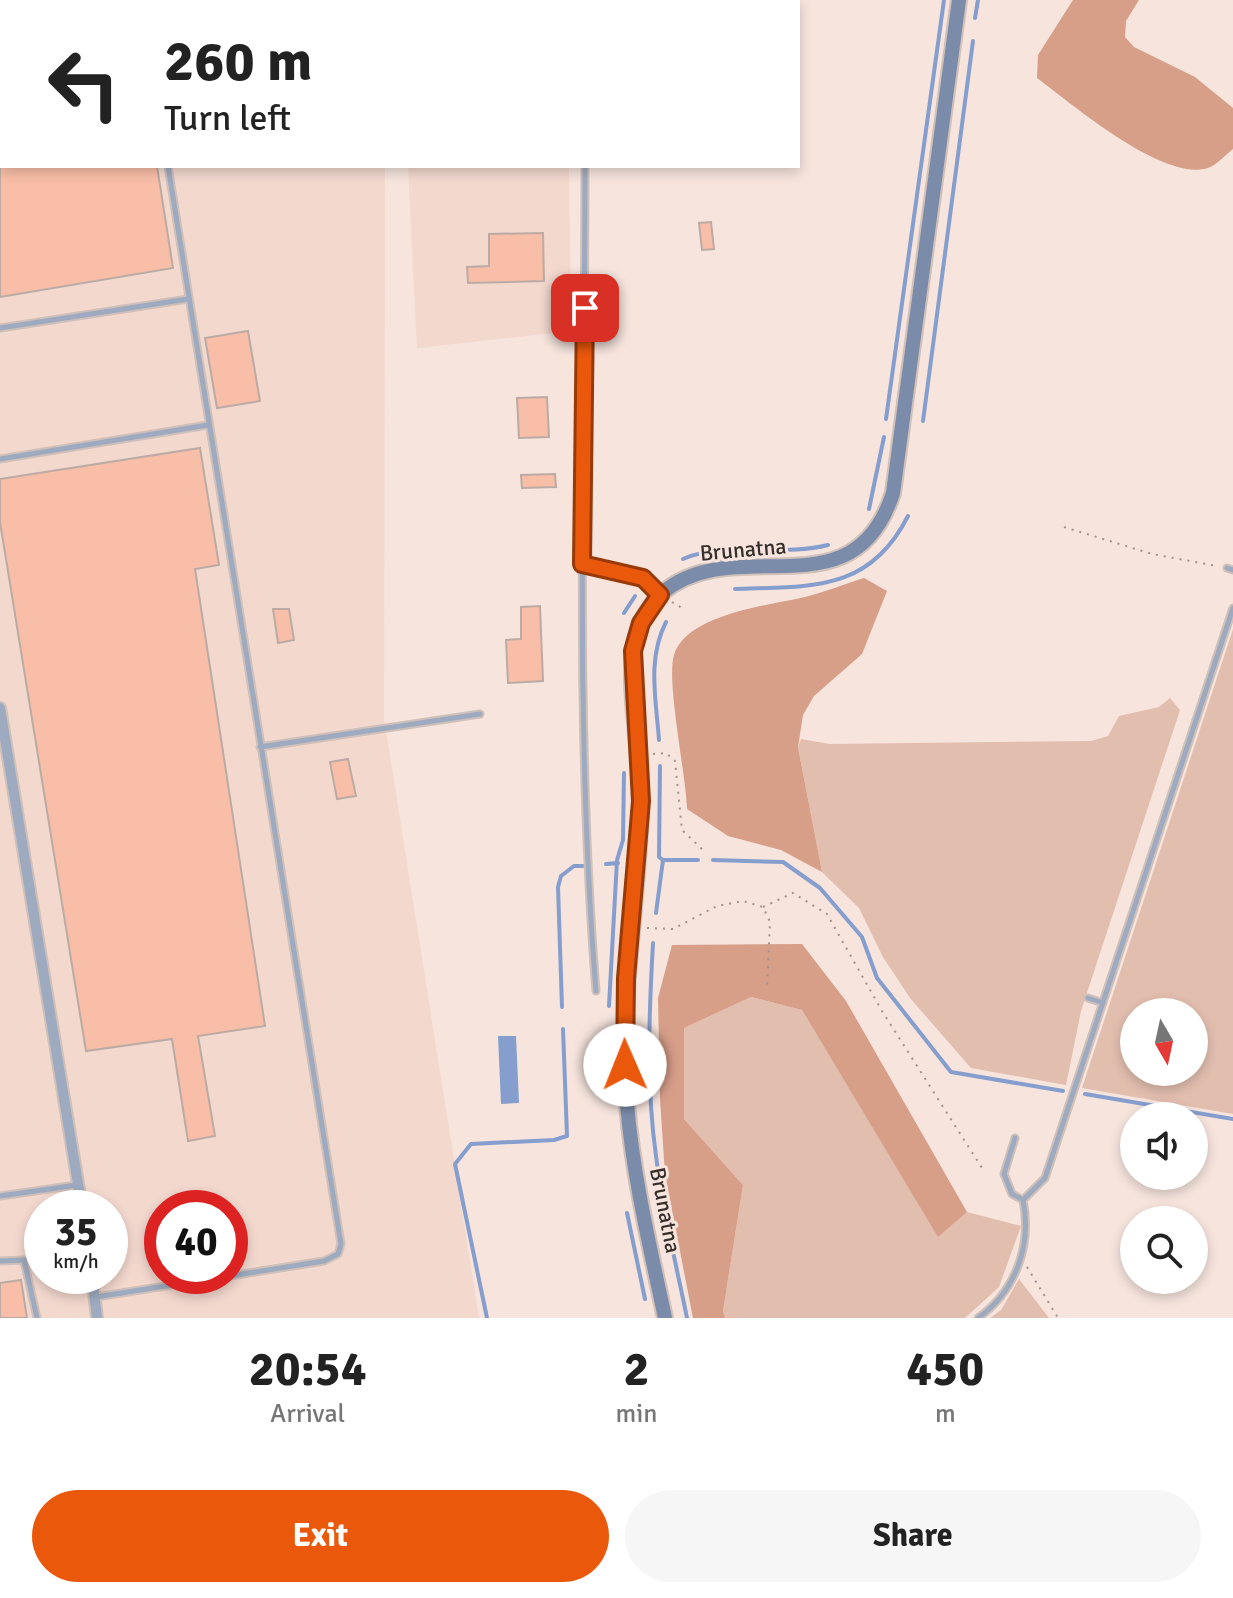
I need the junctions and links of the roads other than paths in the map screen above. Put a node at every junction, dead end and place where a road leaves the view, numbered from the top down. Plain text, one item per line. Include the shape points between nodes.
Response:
1 (959, 0) edge
2 (168, 168) edge
3 (585, 168) edge
4 (188, 299) junction
5 (0, 328) edge
6 (208, 425) junction
7 (0, 459) edge
8 (582, 564) junction
9 (665, 598) junction
10 (1233, 608) edge
11 (0, 708) edge
12 (480, 714) dead end
13 (260, 747) junction
14 (4, 764) edge
15 (596, 991) dead end
16 (1088, 998) dead end
17 (1103, 1003) junction
18 (1015, 1138) dead end
19 (78, 1185) junction
20 (79, 1190) edge
21 (0, 1196) edge
22 (1023, 1200) junction
23 (0, 1261) edge
24 (248, 1273) edge
25 (144, 1289) edge
26 (95, 1294) edge
27 (95, 1297) junction
28 (37, 1318) edge
29 (97, 1318) edge
30 (665, 1318) edge
31 (978, 1318) edge

1 - 9 street, Brunatna via 887,513 860,547 826,564 701,573 683,579
2 - 4 lane
3 - 8 lane
4 - 5 lane
4 - 6 lane
6 - 7 lane
6 - 13 lane
8 - 9 lane via 643,578
8 - 15 lane via 589,902
9 - 30 street, Brunatna via 641,623 633,651 639,841 624,1019 627,1105
10 - 17 lane
11 - 14 street
12 - 13 lane
13 - 24 lane via 341,1244 338,1254 324,1261
14 - 19 street
16 - 17 lane
17 - 22 lane via 1045,1178
18 - 22 lane via 1004,1174 1012,1194
19 - 20 street
19 - 21 lane
22 - 31 lane via 1028,1229 1020,1256 1007,1290
23 - 28 lane via 24,1260
25 - 27 lane
26 - 27 street
27 - 29 street

